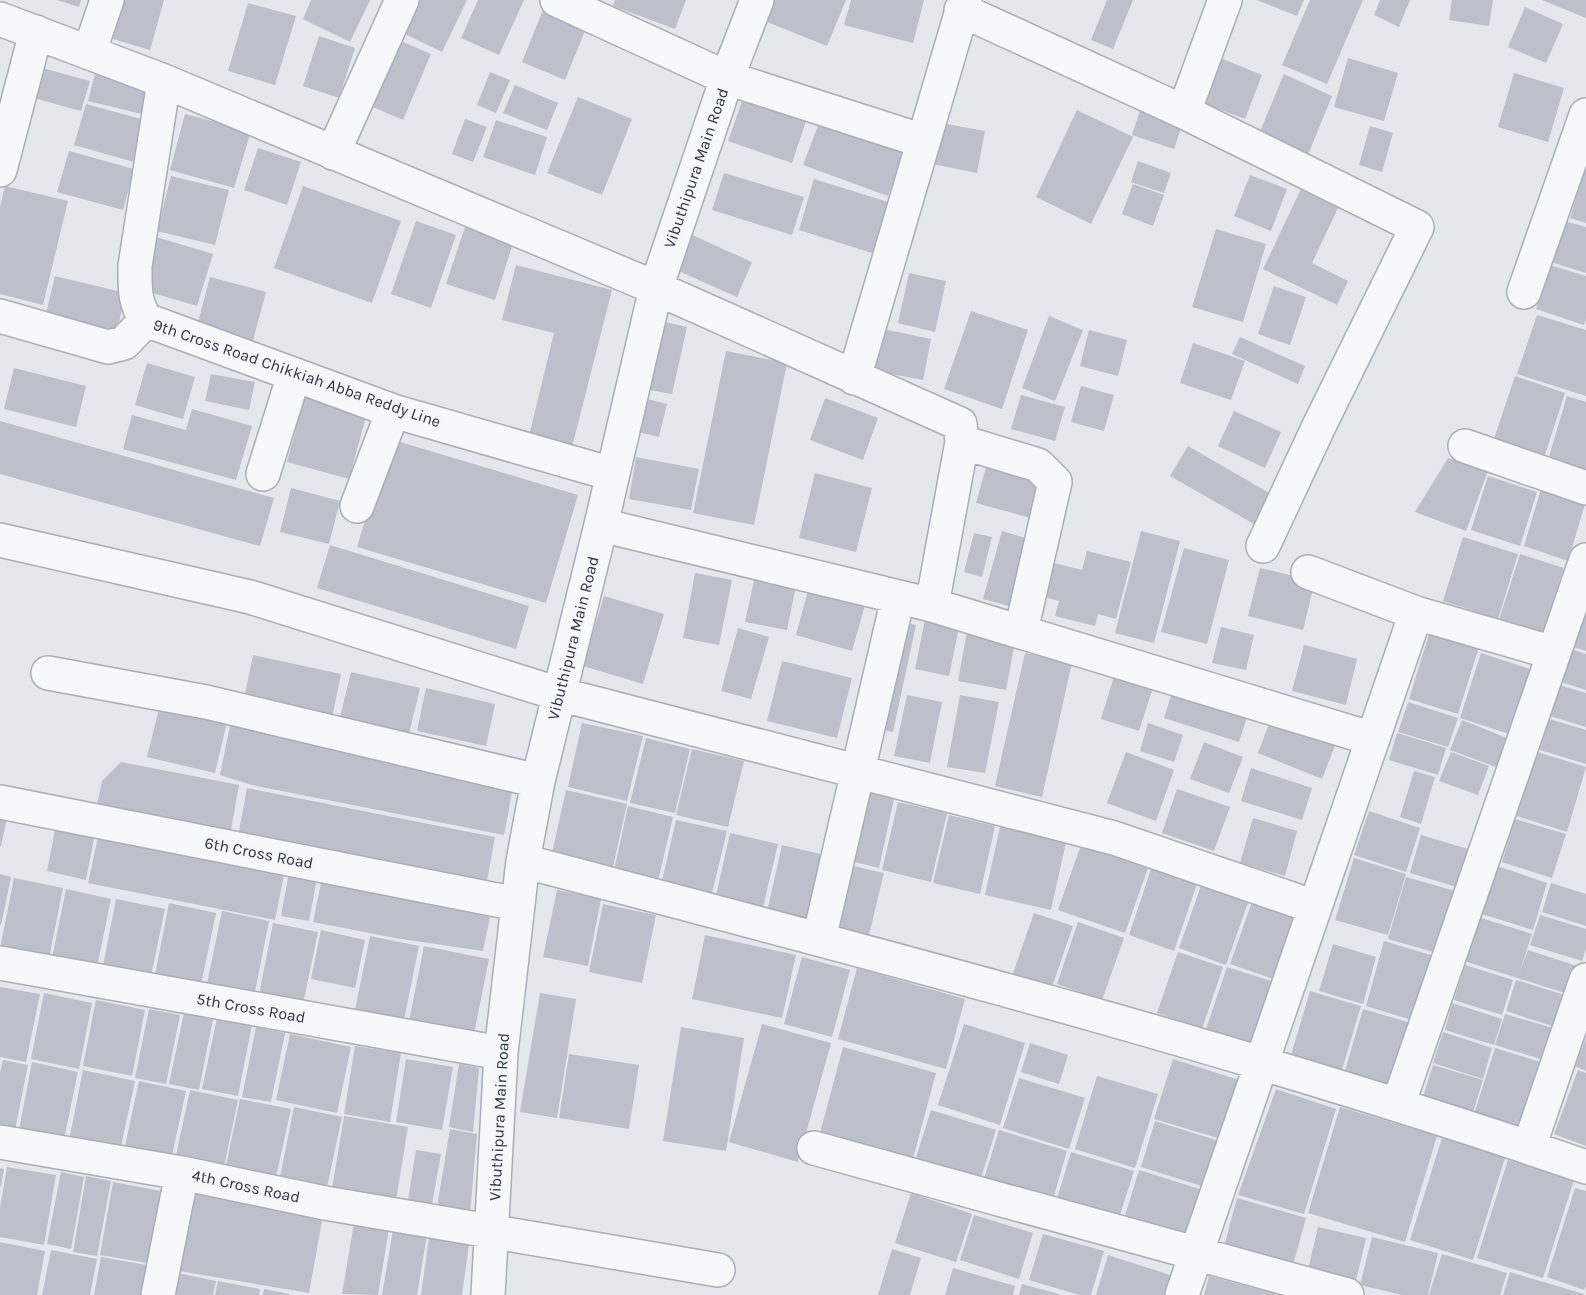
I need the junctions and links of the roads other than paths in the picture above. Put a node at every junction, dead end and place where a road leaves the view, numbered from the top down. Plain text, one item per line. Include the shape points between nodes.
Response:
1 (107, 0) edge
2 (402, 0) edge
3 (557, 0) edge
4 (757, 0) edge
5 (1225, 0) edge
6 (963, 5) edge
7 (0, 19) edge
8 (36, 32) junction
9 (89, 52) junction
10 (727, 78) junction
11 (164, 81) junction
12 (1184, 112) junction
13 (1586, 115) edge
14 (923, 141) junction
15 (333, 153) junction
16 (0, 170) edge
17 (656, 288) junction
18 (1524, 292) dead end
19 (0, 316) edge
20 (146, 320) junction
21 (294, 375) junction
22 (854, 378) junction
23 (393, 411) junction
24 (962, 442) junction
25 (1465, 446) dead end
26 (263, 474) dead end
27 (612, 474) junction
28 (1586, 488) edge
29 (357, 506) dead end
30 (601, 525) junction
31 (0, 540) edge
32 (1263, 546) dead end
33 (1586, 560) edge
34 (1308, 572) dead end
35 (898, 598) junction
36 (932, 605) junction
37 (1416, 613) junction
38 (1021, 632) junction
39 (1554, 653) junction
40 (48, 673) dead end
41 (559, 694) junction
42 (1373, 739) junction
43 (857, 773) junction
44 (538, 782) junction
45 (0, 802) edge
46 (523, 861) junction
47 (517, 904) junction
48 (1315, 908) junction
49 (819, 939) junction
50 (0, 963) edge
51 (1585, 984) edge
52 (501, 1053) junction
53 (1262, 1063) junction
54 (1398, 1104) junction
55 (0, 1142) edge
56 (1529, 1147) junction
57 (814, 1148) dead end
58 (1586, 1167) edge
59 (182, 1173) junction
60 (493, 1232) junction
61 (1196, 1254) junction
62 (718, 1270) dead end
63 (158, 1295) edge
64 (488, 1295) edge
65 (1182, 1295) edge
66 (1347, 1295) edge

1 - 9 street
2 - 15 street
3 - 10 street
4 - 10 street, Vibuthipura Main Road
5 - 12 street
6 - 12 street
6 - 14 street
7 - 8 street
8 - 9 street
8 - 16 street
9 - 11 street
10 - 14 street
10 - 17 street, Vibuthipura Main Road
11 - 15 street
11 - 20 street, 9th Cross Road Chikkiah Abba Reddy Line via 135,266 138,308
12 - 32 street via 1417,227
13 - 18 street
14 - 22 street
15 - 17 street
17 - 22 street
17 - 27 street, Vibuthipura Main Road
19 - 20 street via 108,347 124,344
20 - 21 street, 9th Cross Road Chikkiah Abba Reddy Line
21 - 23 street, 9th Cross Road Chikkiah Abba Reddy Line
21 - 26 street
22 - 24 street via 960,424
23 - 27 street, 9th Cross Road Chikkiah Abba Reddy Line
23 - 29 street
24 - 36 street
24 - 38 street via 1038,465 1055,482
25 - 28 street
27 - 30 street, Vibuthipura Main Road
30 - 35 street
30 - 41 street, Vibuthipura Main Road
31 - 41 street via 250,597
33 - 39 street
34 - 37 street
35 - 36 street
35 - 43 street
36 - 38 street
37 - 39 street
37 - 42 street
38 - 42 street
39 - 54 street
40 - 44 street via 206,702
41 - 43 street
41 - 44 street, Vibuthipura Main Road
42 - 48 street
43 - 48 street via 1114,838
43 - 49 street
44 - 46 street, Vibuthipura Main Road
45 - 47 street, 6th Cross Road
46 - 47 street, Vibuthipura Main Road
46 - 49 street
47 - 52 street, Vibuthipura Main Road
48 - 53 street
49 - 53 street
50 - 52 street, 5th Cross Road
51 - 56 street
52 - 60 street, Vibuthipura Main Road
53 - 54 street
53 - 61 street
54 - 56 street
55 - 59 street, 4th Cross Road
56 - 58 street
57 - 61 street
59 - 60 street, 4th Cross Road
59 - 63 street
60 - 62 street, 4th Cross Road
60 - 64 street, Vibuthipura Main Road
61 - 65 street
61 - 66 street

